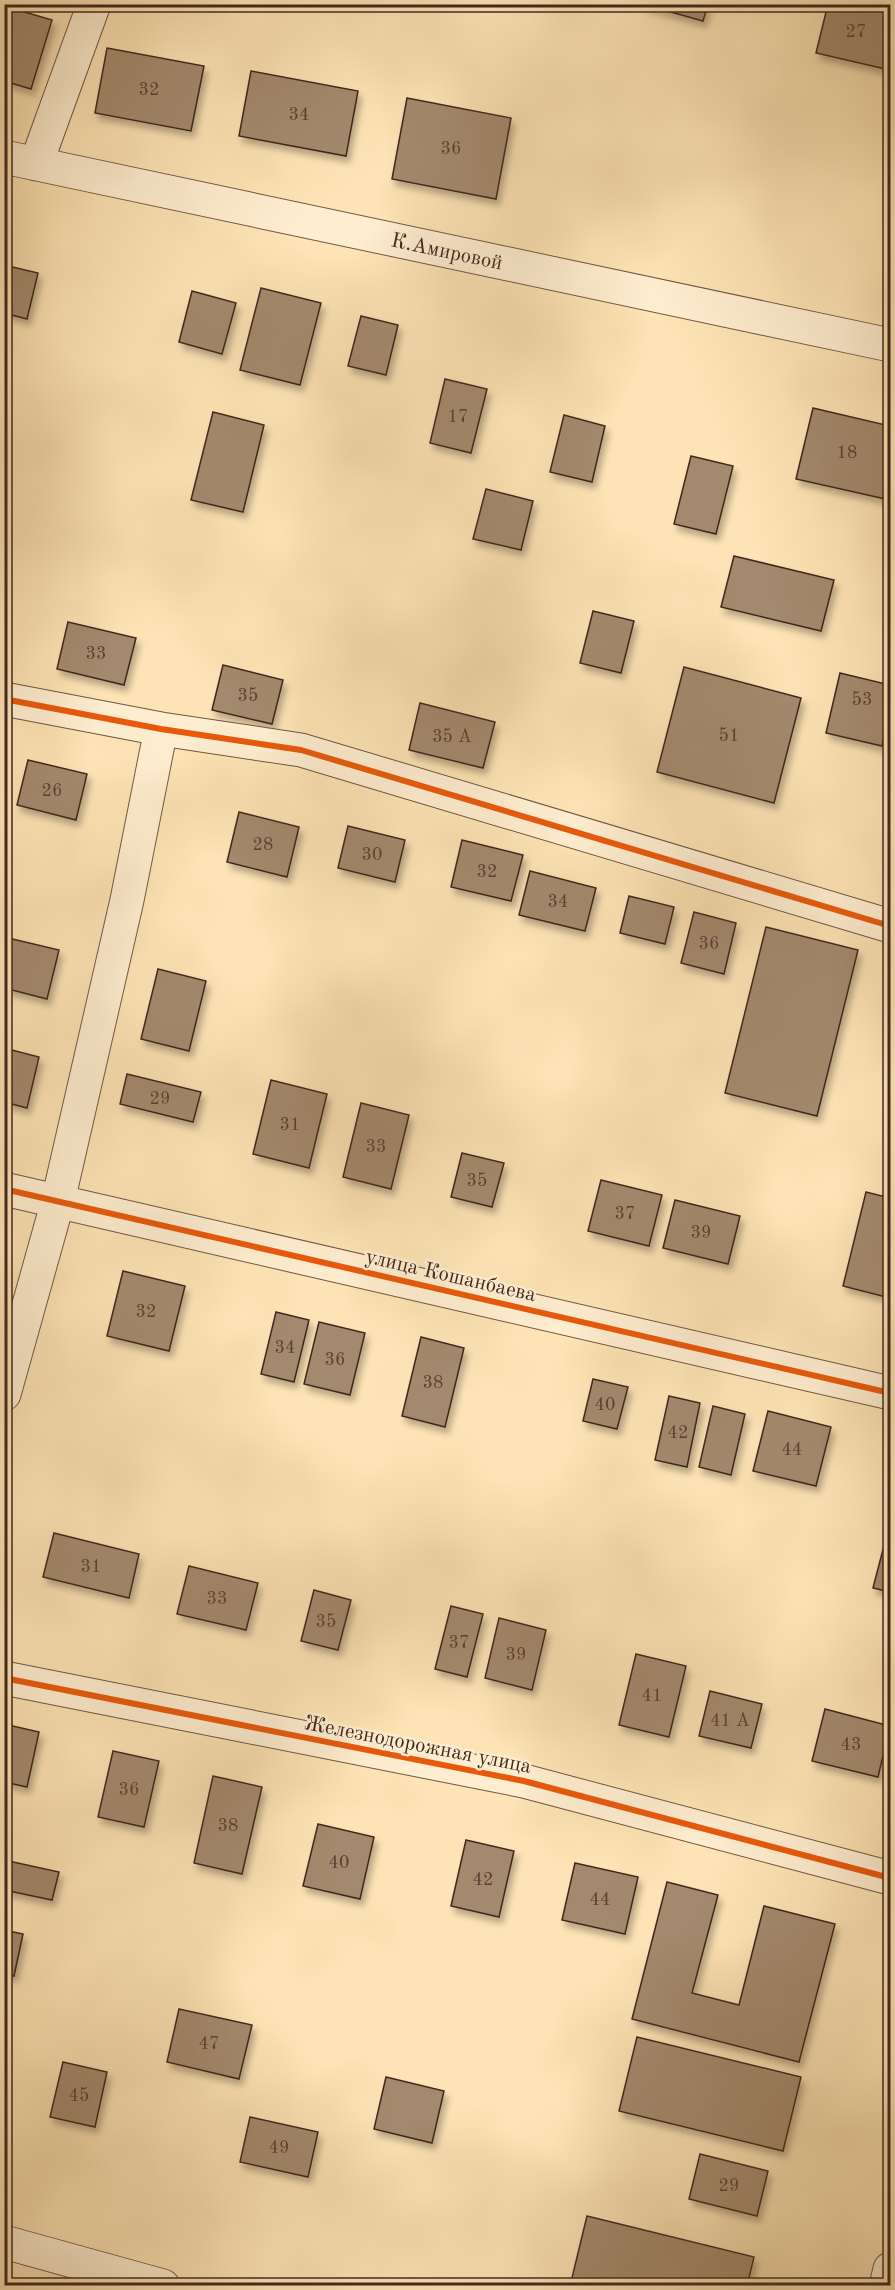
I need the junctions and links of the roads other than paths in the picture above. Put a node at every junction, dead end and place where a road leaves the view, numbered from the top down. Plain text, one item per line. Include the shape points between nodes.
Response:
1 (94, 4) edge
2 (4, 157) edge
3 (36, 164) junction
4 (891, 345) edge
5 (4, 699) edge
6 (161, 729) junction
7 (891, 927) edge
8 (4, 1189) edge
9 (58, 1201) junction
10 (4, 1394) edge
11 (891, 1394) edge
12 (4, 1678) edge
13 (891, 1878) edge
14 (4, 2242) edge
15 (891, 2269) edge
16 (163, 2286) edge
17 (886, 2286) edge

1 - 3 street
2 - 3 street, К.Амировой
3 - 4 street, К.Амировой
5 - 6 street
6 - 7 street via 301,750
6 - 9 street via 127,900
8 - 9 street, улица Кошанбаева
9 - 10 street
9 - 11 street, улица Кошанбаева
12 - 13 street, Железнодорожная улица via 524,1781
14 - 16 street
15 - 17 street

